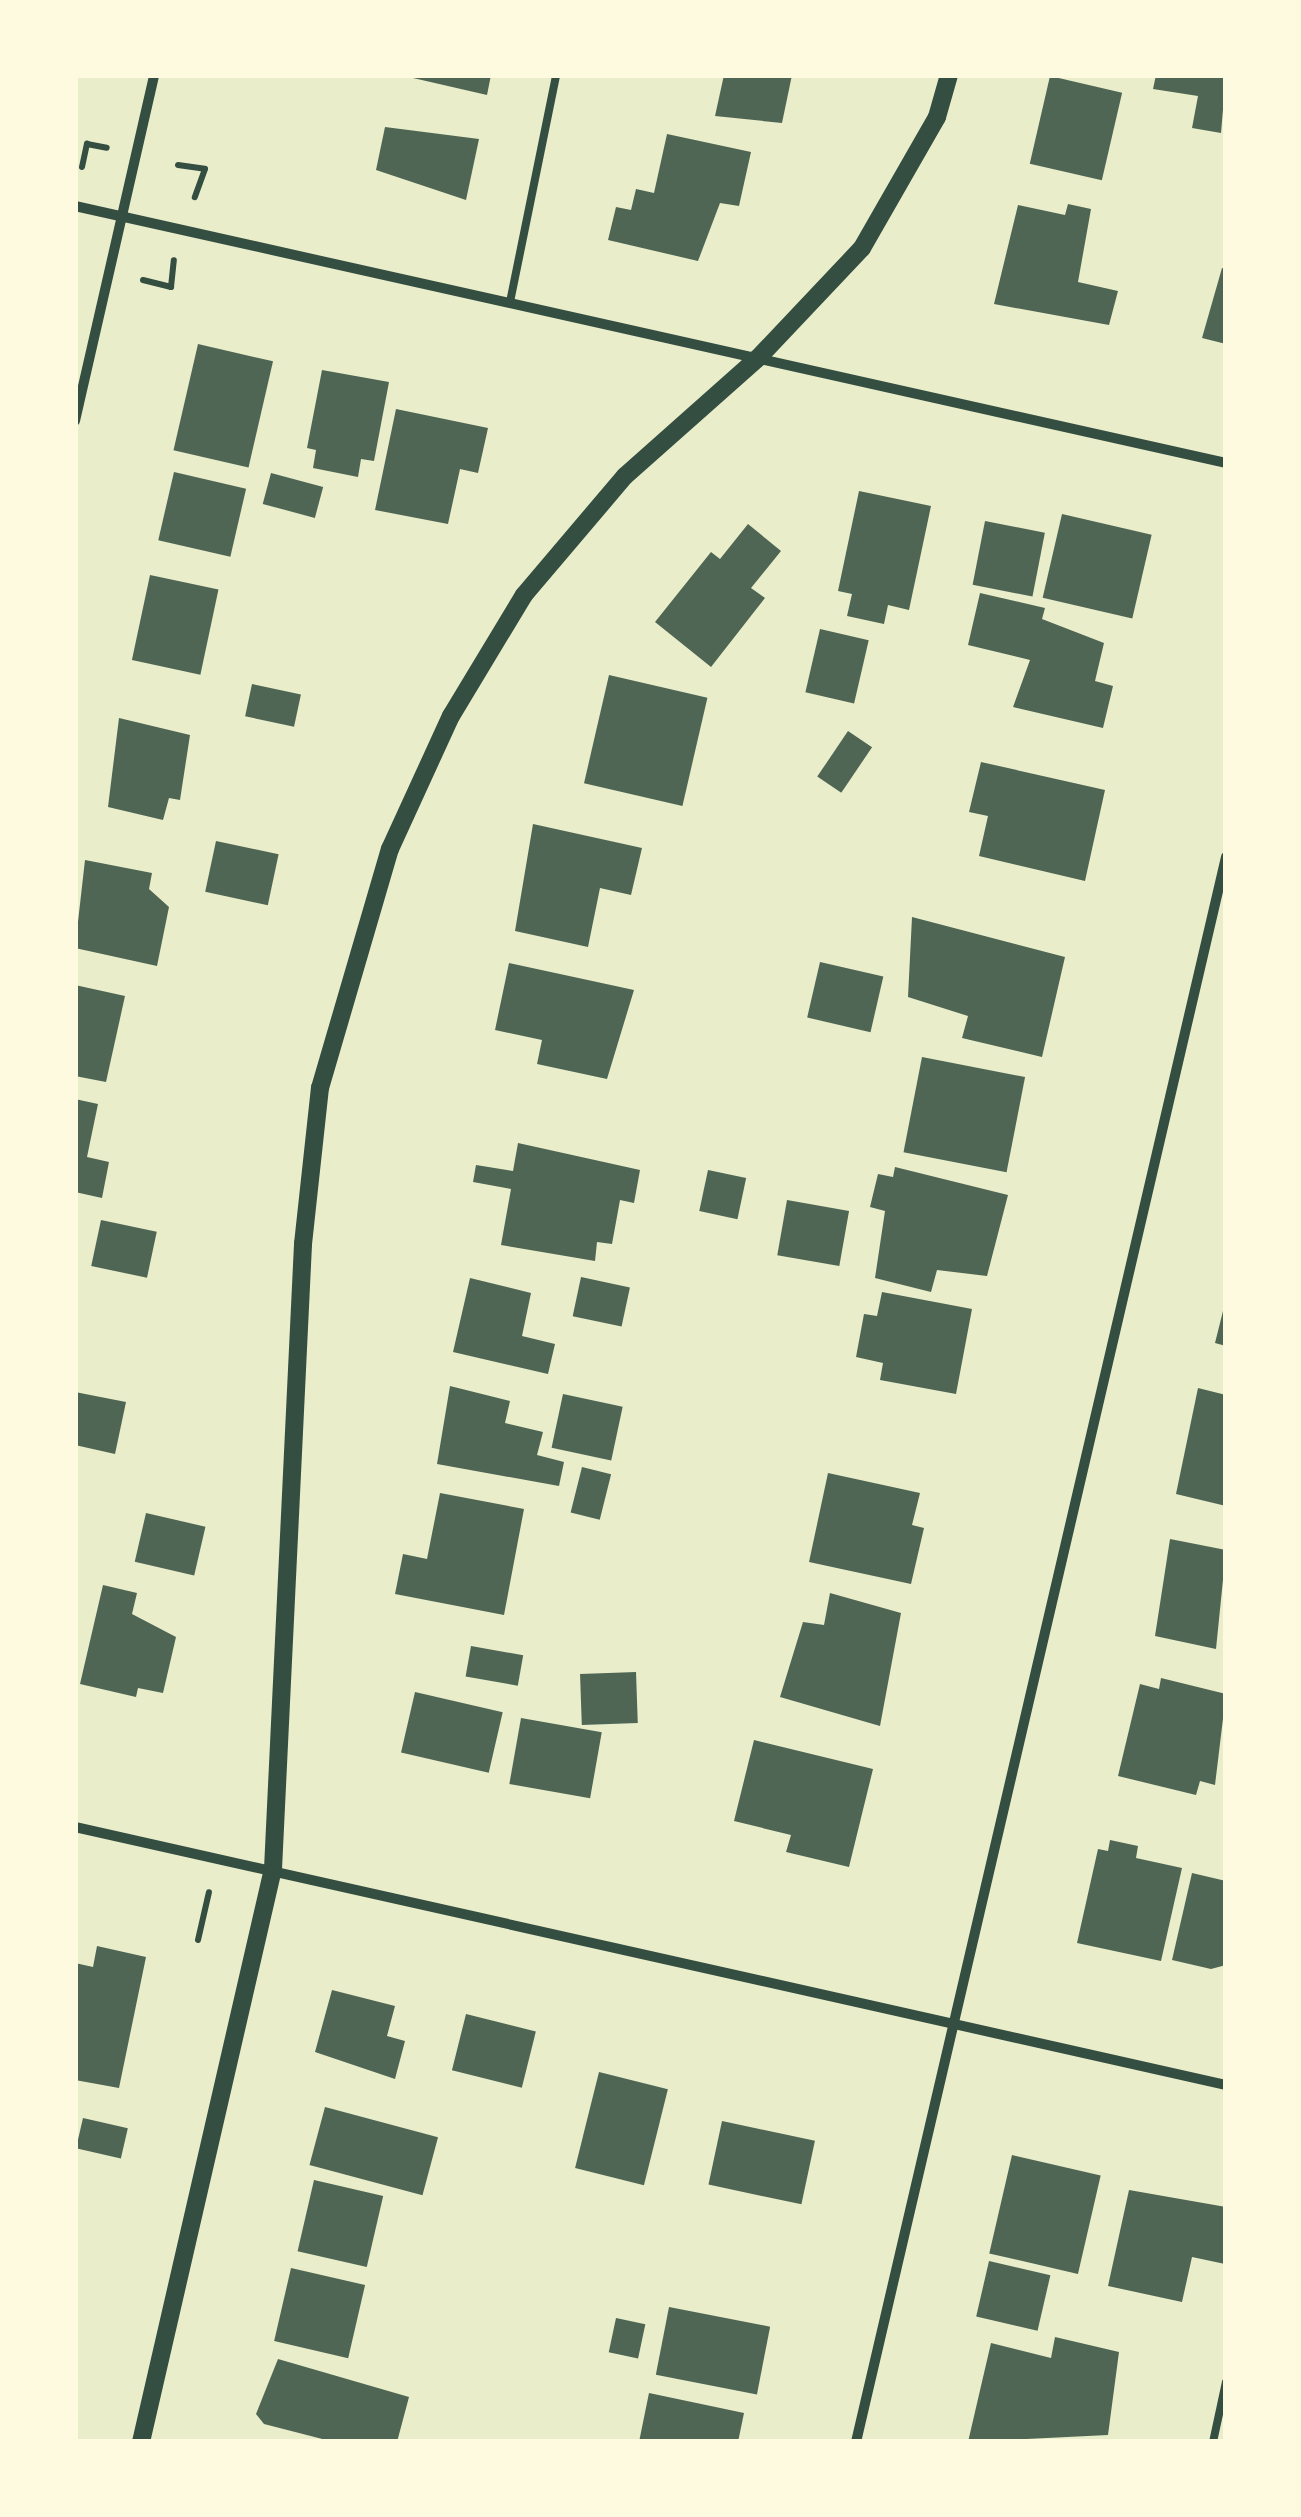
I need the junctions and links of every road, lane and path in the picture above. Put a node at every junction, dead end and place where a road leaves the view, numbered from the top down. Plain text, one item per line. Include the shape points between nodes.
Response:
1 (154, 75) edge
2 (556, 75) edge
3 (949, 75) edge
4 (110, 149) dead end
5 (178, 165) dead end
6 (82, 167) dead end
7 (195, 197) dead end
8 (75, 206) edge
9 (123, 217) junction
10 (175, 254) dead end
11 (143, 280) dead end
12 (510, 302) junction
13 (758, 358) junction
14 (75, 421) edge
15 (1226, 462) edge
16 (1226, 857) edge
17 (75, 1827) edge
18 (272, 1869) junction
19 (209, 1892) dead end
20 (198, 1940) dead end
21 (954, 2024) junction
22 (1226, 2085) edge
23 (1226, 2382) edge
24 (141, 2442) edge
25 (856, 2442) edge
26 (1213, 2442) edge

1 - 9 street
2 - 12 lane
3 - 13 street via 937,117 862,248
4 - 6 path via 87,144
5 - 7 path via 205,169
8 - 9 street
9 - 12 street
9 - 14 street
10 - 11 path via 171,287
12 - 13 street
13 - 15 street
13 - 18 street via 625,476 524,596 451,716 390,849 320,1088 303,1244
16 - 21 street
17 - 18 street
18 - 21 street
18 - 24 street
19 - 20 path
21 - 22 street
21 - 25 street
23 - 26 lane

